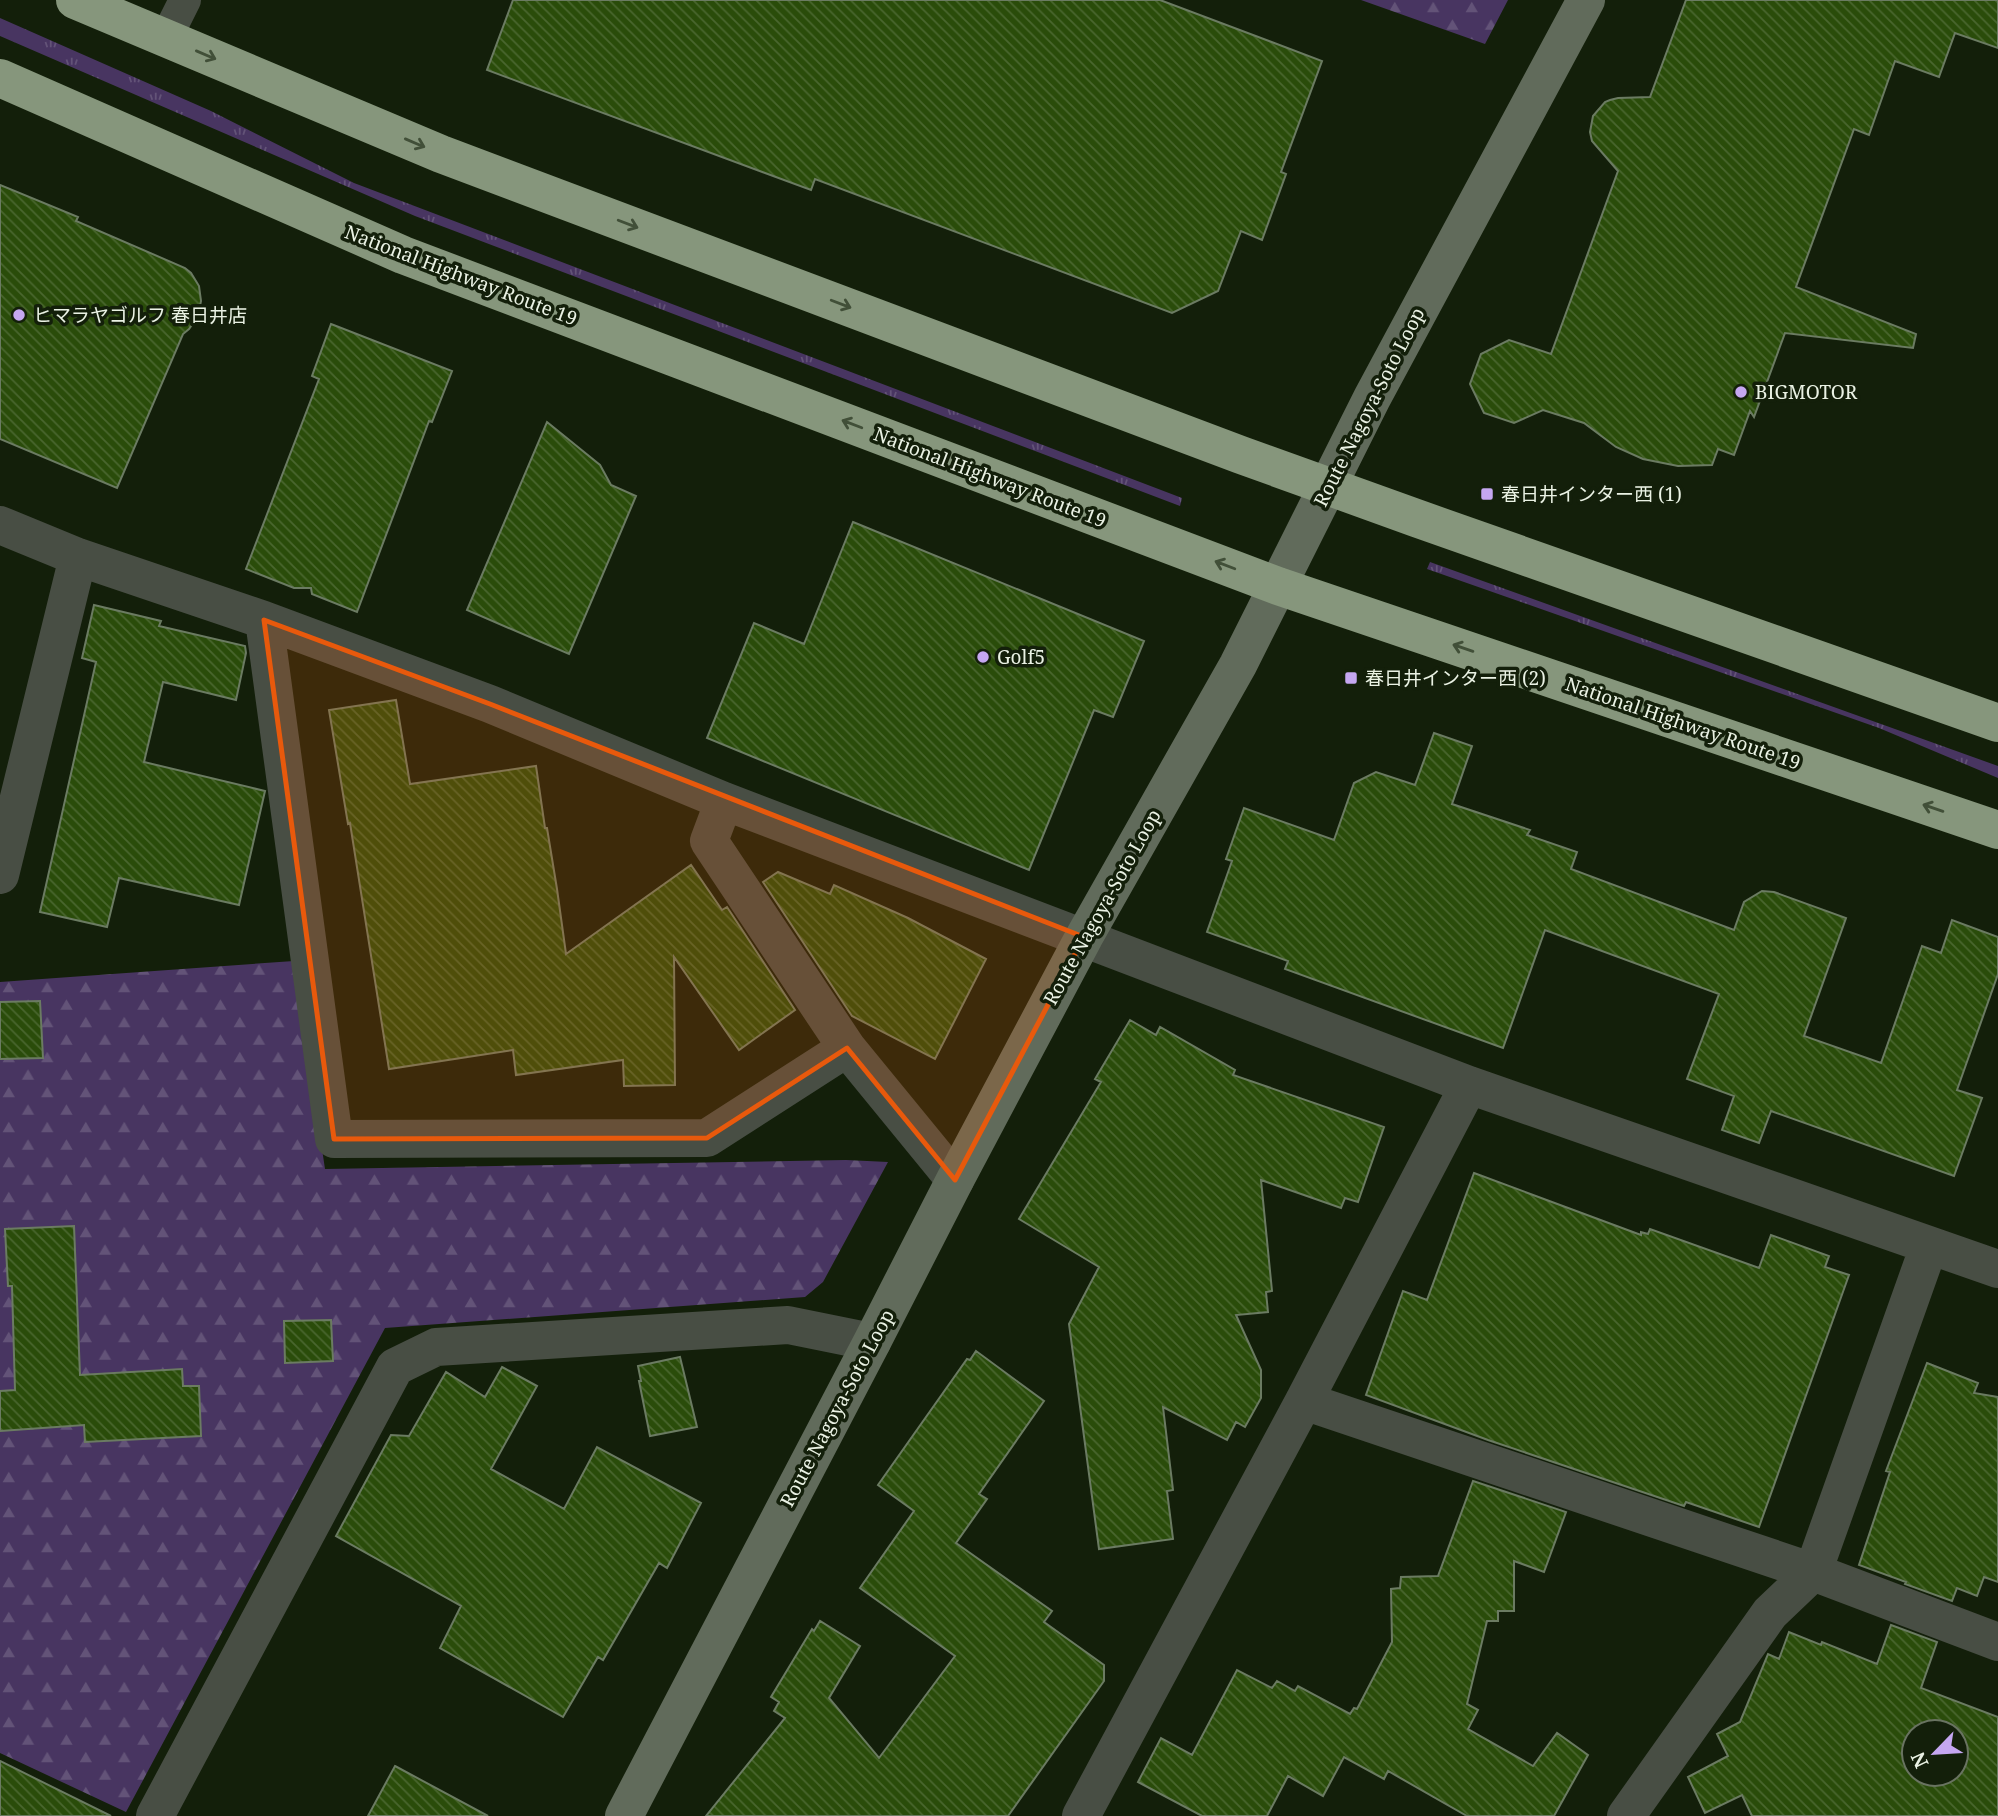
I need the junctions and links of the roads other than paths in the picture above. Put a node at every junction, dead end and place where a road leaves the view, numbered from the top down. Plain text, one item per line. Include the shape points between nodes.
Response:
1 (75, 0) edge
2 (185, 0) edge
3 (1586, 0) edge
4 (166, 38) junction
5 (0, 78) edge
6 (1327, 487) junction
7 (0, 525) edge
8 (79, 558) junction
9 (1278, 586) junction
10 (264, 620) junction
11 (1998, 723) edge
12 (724, 801) junction
13 (1998, 830) edge
14 (0, 875) edge
15 (1084, 937) junction
16 (847, 1048) junction
17 (1469, 1085) junction
18 (955, 1180) junction
19 (1929, 1246) junction
20 (1998, 1269) edge
21 (872, 1342) junction
22 (1304, 1401) junction
23 (1813, 1572) junction
24 (1998, 1642) edge
25 (155, 1816) edge
26 (624, 1816) edge
27 (1081, 1816) edge
28 (1626, 1816) edge

1 - 4 highway
2 - 4 lane
3 - 6 main road, Route Nagoya-Soto Loop
4 -> 6 highway via 441,154
9 -> 5 highway, National Highway Route 19 via 403,255
6 - 9 main road, Route Nagoya-Soto Loop
6 - 11 highway
7 - 8 street
8 - 10 street
8 - 14 street
13 -> 9 highway, National Highway Route 19
9 - 15 main road, Route Nagoya-Soto Loop
10 - 12 street via 490,704
10 - 16 street via 334,1139 707,1138
12 - 15 street
12 - 16 street via 709,841
15 - 17 street
15 - 18 main road, Route Nagoya-Soto Loop
16 - 18 street
17 - 19 street
17 - 22 street
18 - 21 main road, Route Nagoya-Soto Loop
19 - 20 street
19 - 23 street
21 - 25 street via 788,1325 436,1347 395,1367
21 - 26 main road, Route Nagoya-Soto Loop
22 - 23 street
22 - 27 street
23 - 24 street
23 - 28 street via 1770,1613

